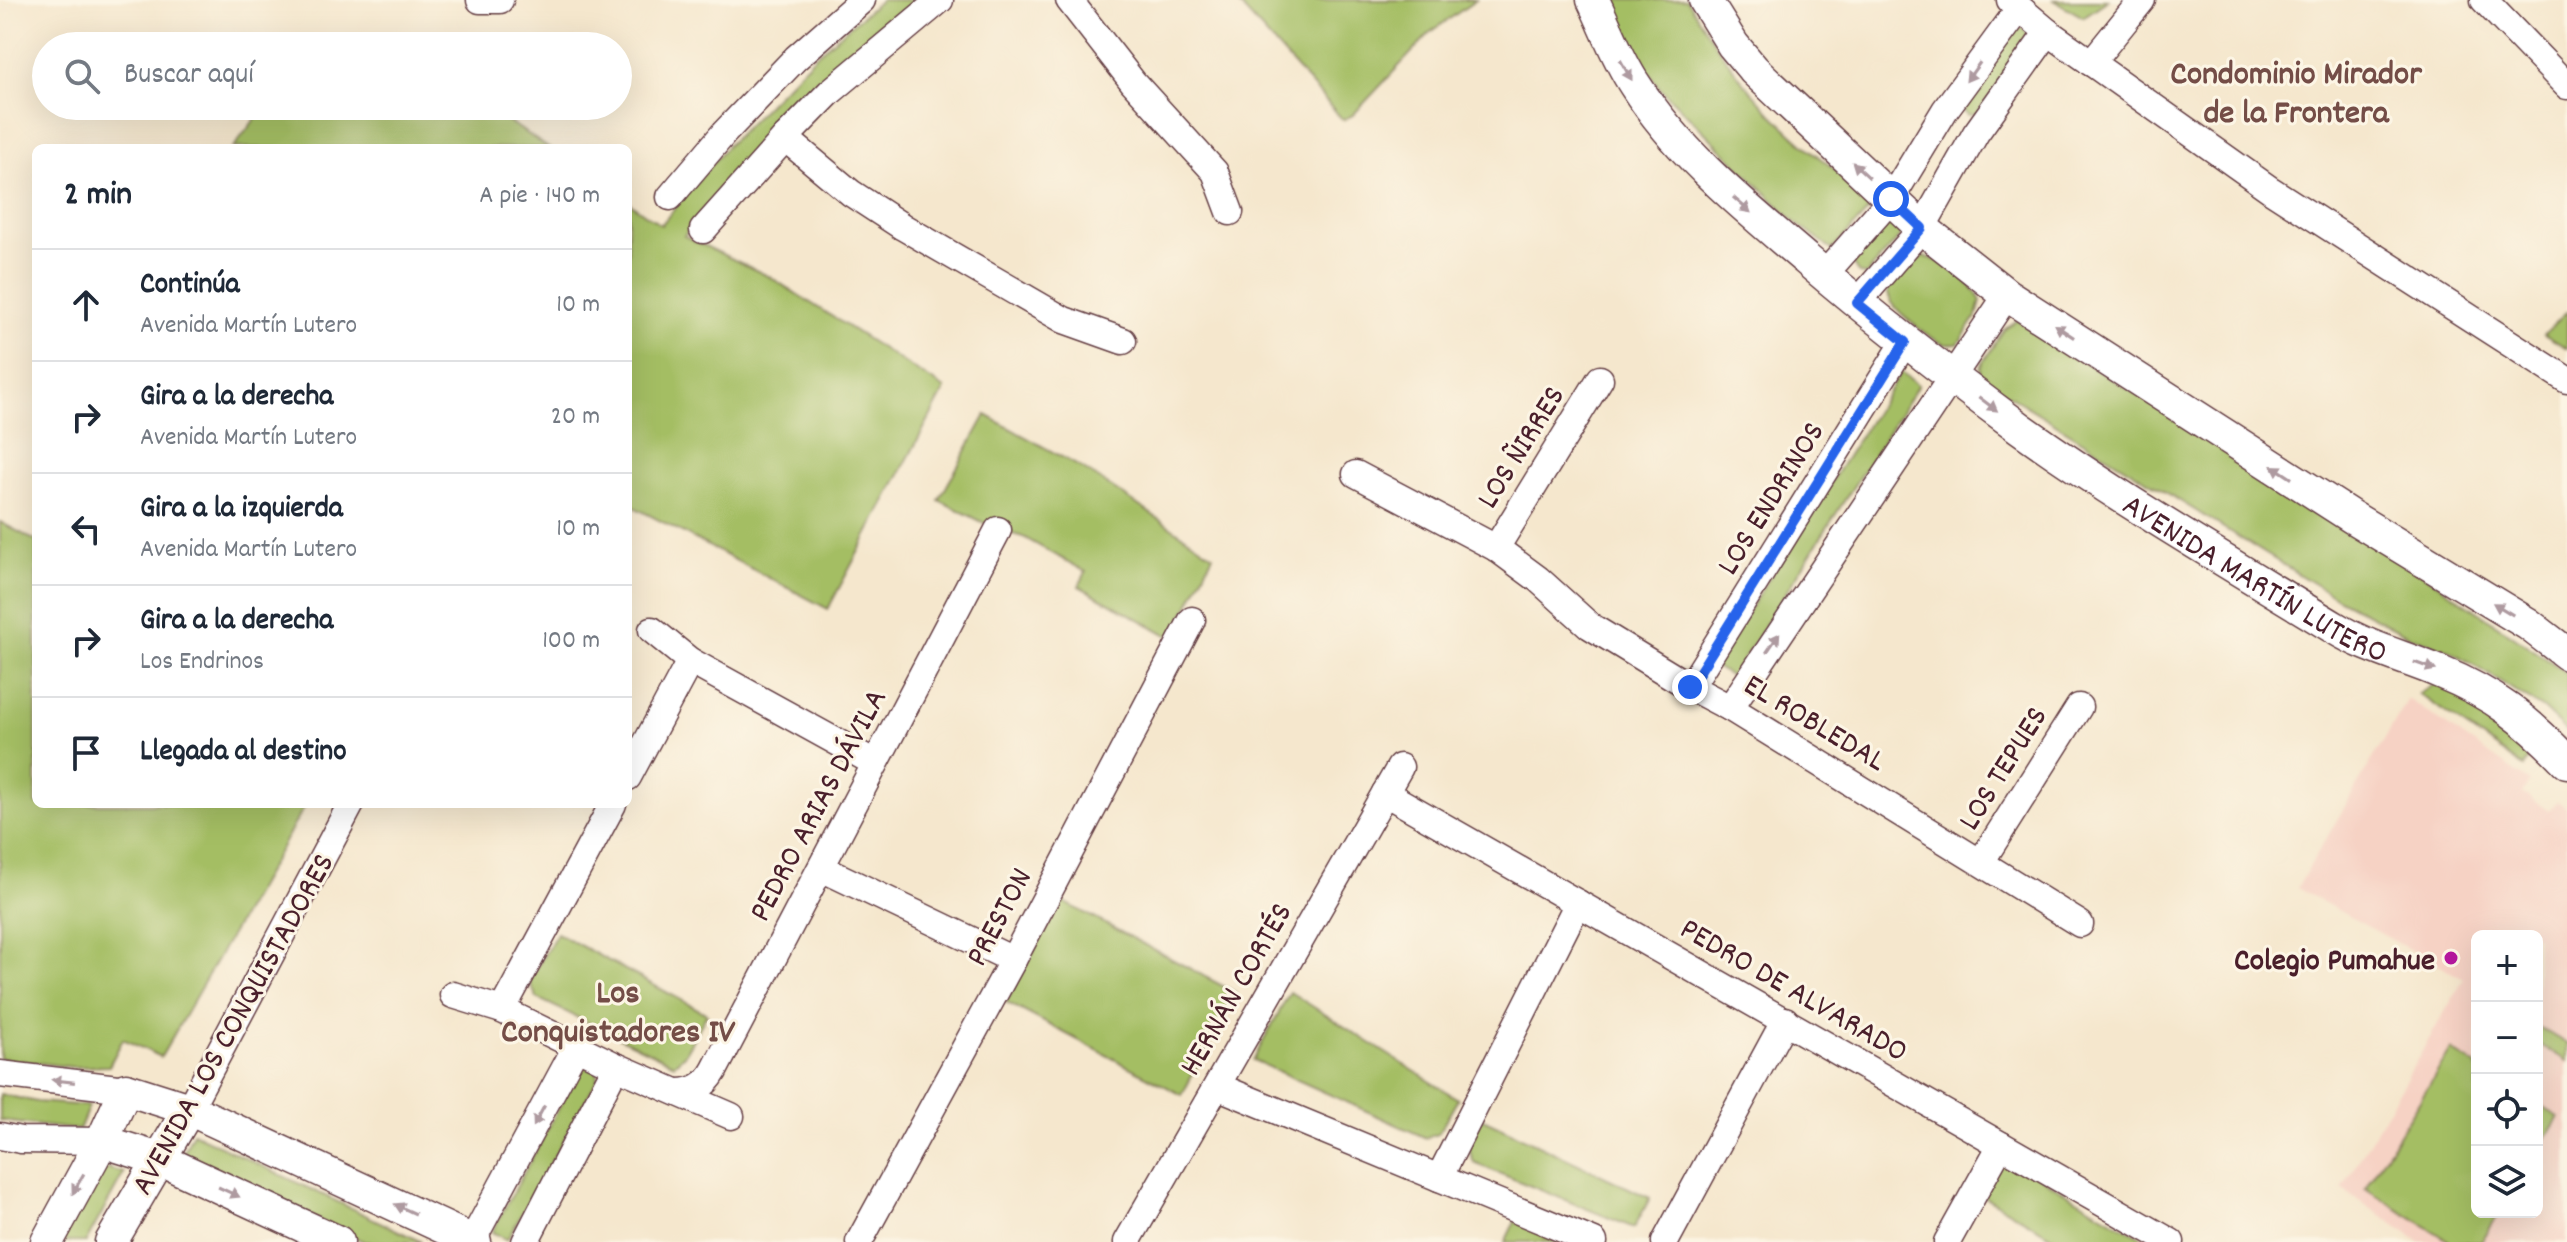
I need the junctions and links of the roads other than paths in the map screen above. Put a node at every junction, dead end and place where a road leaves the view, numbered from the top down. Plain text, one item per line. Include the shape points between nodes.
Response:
1 (480, 0) edge
2 (500, 0) edge
3 (862, 0) edge
4 (940, 0) edge
5 (1069, 0) edge
6 (1593, 0) edge
7 (1705, 0) edge
8 (2142, 0) edge
9 (2484, 0) edge
10 (2015, 4) edge
11 (2048, 32) junction
12 (2091, 63) junction
13 (2567, 86) edge
14 (1945, 110) junction
15 (1976, 133) junction
16 (785, 138) junction
17 (670, 197) dead end
18 (1891, 199) junction
19 (1230, 212) dead end
20 (1922, 228) junction
21 (703, 230) dead end
22 (1824, 275) junction
23 (2007, 295) junction
24 (1857, 303) junction
25 (1123, 341) dead end
26 (1905, 342) junction
27 (1952, 376) junction
28 (1600, 379) dead end
29 (2567, 380) edge
30 (1356, 474) dead end
31 (998, 530) dead end
32 (1496, 548) junction
33 (1192, 620) dead end
34 (652, 630) dead end
35 (2567, 654) edge
36 (690, 661) junction
37 (1690, 687) junction
38 (2079, 707) dead end
39 (1730, 708) junction
40 (2567, 762) edge
41 (875, 763) junction
42 (1400, 767) dead end
43 (632, 770) edge
44 (1385, 793) junction
45 (349, 808) edge
46 (611, 808) edge
47 (1981, 862) junction
48 (821, 868) junction
49 (1578, 903) junction
50 (2080, 924) dead end
51 (1013, 960) junction
52 (453, 995) dead end
53 (502, 1010) junction
54 (1785, 1020) junction
55 (576, 1047) junction
56 (616, 1066) junction
57 (0, 1074) edge
58 (1217, 1086) junction
59 (126, 1089) junction
60 (678, 1092) junction
61 (189, 1109) junction
62 (731, 1116) dead end
63 (0, 1136) edge
64 (102, 1141) junction
65 (2001, 1145) junction
66 (159, 1159) junction
67 (1439, 1178) junction
68 (2165, 1240) edge
69 (474, 1241) edge
70 (47, 1242) edge
71 (111, 1242) edge
72 (338, 1242) edge
73 (525, 1242) edge
74 (859, 1242) edge
75 (1127, 1242) edge
76 (1594, 1242) edge
77 (1665, 1242) edge
78 (1947, 1242) edge

1 - 2 street
3 - 17 street via 796,58
4 - 16 street via 830,92
5 - 19 street via 1133,82 1215,172
6 -> 22 street, AVENIDA MARTÍN LUTERO via 1636,87 1686,152
18 -> 7 street via 1754,70
8 - 12 street
9 - 13 street
10 - 11 street
10 -> 14 street
11 - 12 street
11 - 15 street
12 - 29 street via 2271,190
14 - 15 street
14 - 18 street
15 - 20 street
16 - 21 street
16 - 25 street via 851,193 903,227 1064,320
18 - 20 street
18 - 22 street
20 - 23 street
20 - 24 street
22 - 24 street, AVENIDA MARTÍN LUTERO
23 - 27 street
35 -> 23 street via 2528,624
24 - 26 street, AVENIDA MARTÍN LUTERO
26 - 27 street, AVENIDA MARTÍN LUTERO
26 - 37 street, LOS ENDRINOS
39 -> 27 street
27 -> 40 street, AVENIDA MARTÍN LUTERO via 2150,514 2335,628 2507,706
28 - 32 street, LOS ÑIRRES
30 - 32 street, EL ROBLEDAL
31 - 41 street, PEDRO ARIAS DÁVILA
32 - 37 street, EL ROBLEDAL via 1590,626
33 - 51 street, PRESTON
34 - 36 street
36 - 41 street
36 - 43 street
37 - 39 street, EL ROBLEDAL
38 - 47 street, LOS TEPUES
39 - 47 street, EL ROBLEDAL
41 - 48 street, PEDRO ARIAS DÁVILA
42 - 44 street, HERNÁN CORTÉS
44 - 49 street, PEDRO DE ALVARADO
44 - 58 street, HERNÁN CORTÉS
45 - 61 street, AVENIDA LOS CONQUISTADORES
46 - 53 street
47 - 50 street, EL ROBLEDAL
48 - 51 street
48 - 60 street, PEDRO ARIAS DÁVILA via 710,1078 695,1089
49 - 54 street, PEDRO DE ALVARADO
49 - 67 street
51 - 74 street, PRESTON
52 - 53 street
53 - 55 street
54 - 65 street, PEDRO DE ALVARADO
54 - 77 street
55 - 56 street
55 -> 69 street
56 - 60 street
56 - 73 street
59 -> 57 street
58 - 67 street
58 - 75 street, HERNÁN CORTÉS
59 - 61 street
59 - 64 street, AVENIDA LOS CONQUISTADORES
60 - 62 street
61 - 66 street, AVENIDA LOS CONQUISTADORES
69 -> 61 street
63 - 64 street
64 - 66 street
64 -> 70 street, AVENIDA LOS CONQUISTADORES
65 - 68 street, PEDRO DE ALVARADO
65 - 78 street
66 - 71 street, AVENIDA LOS CONQUISTADORES
66 -> 72 street
67 - 76 street

